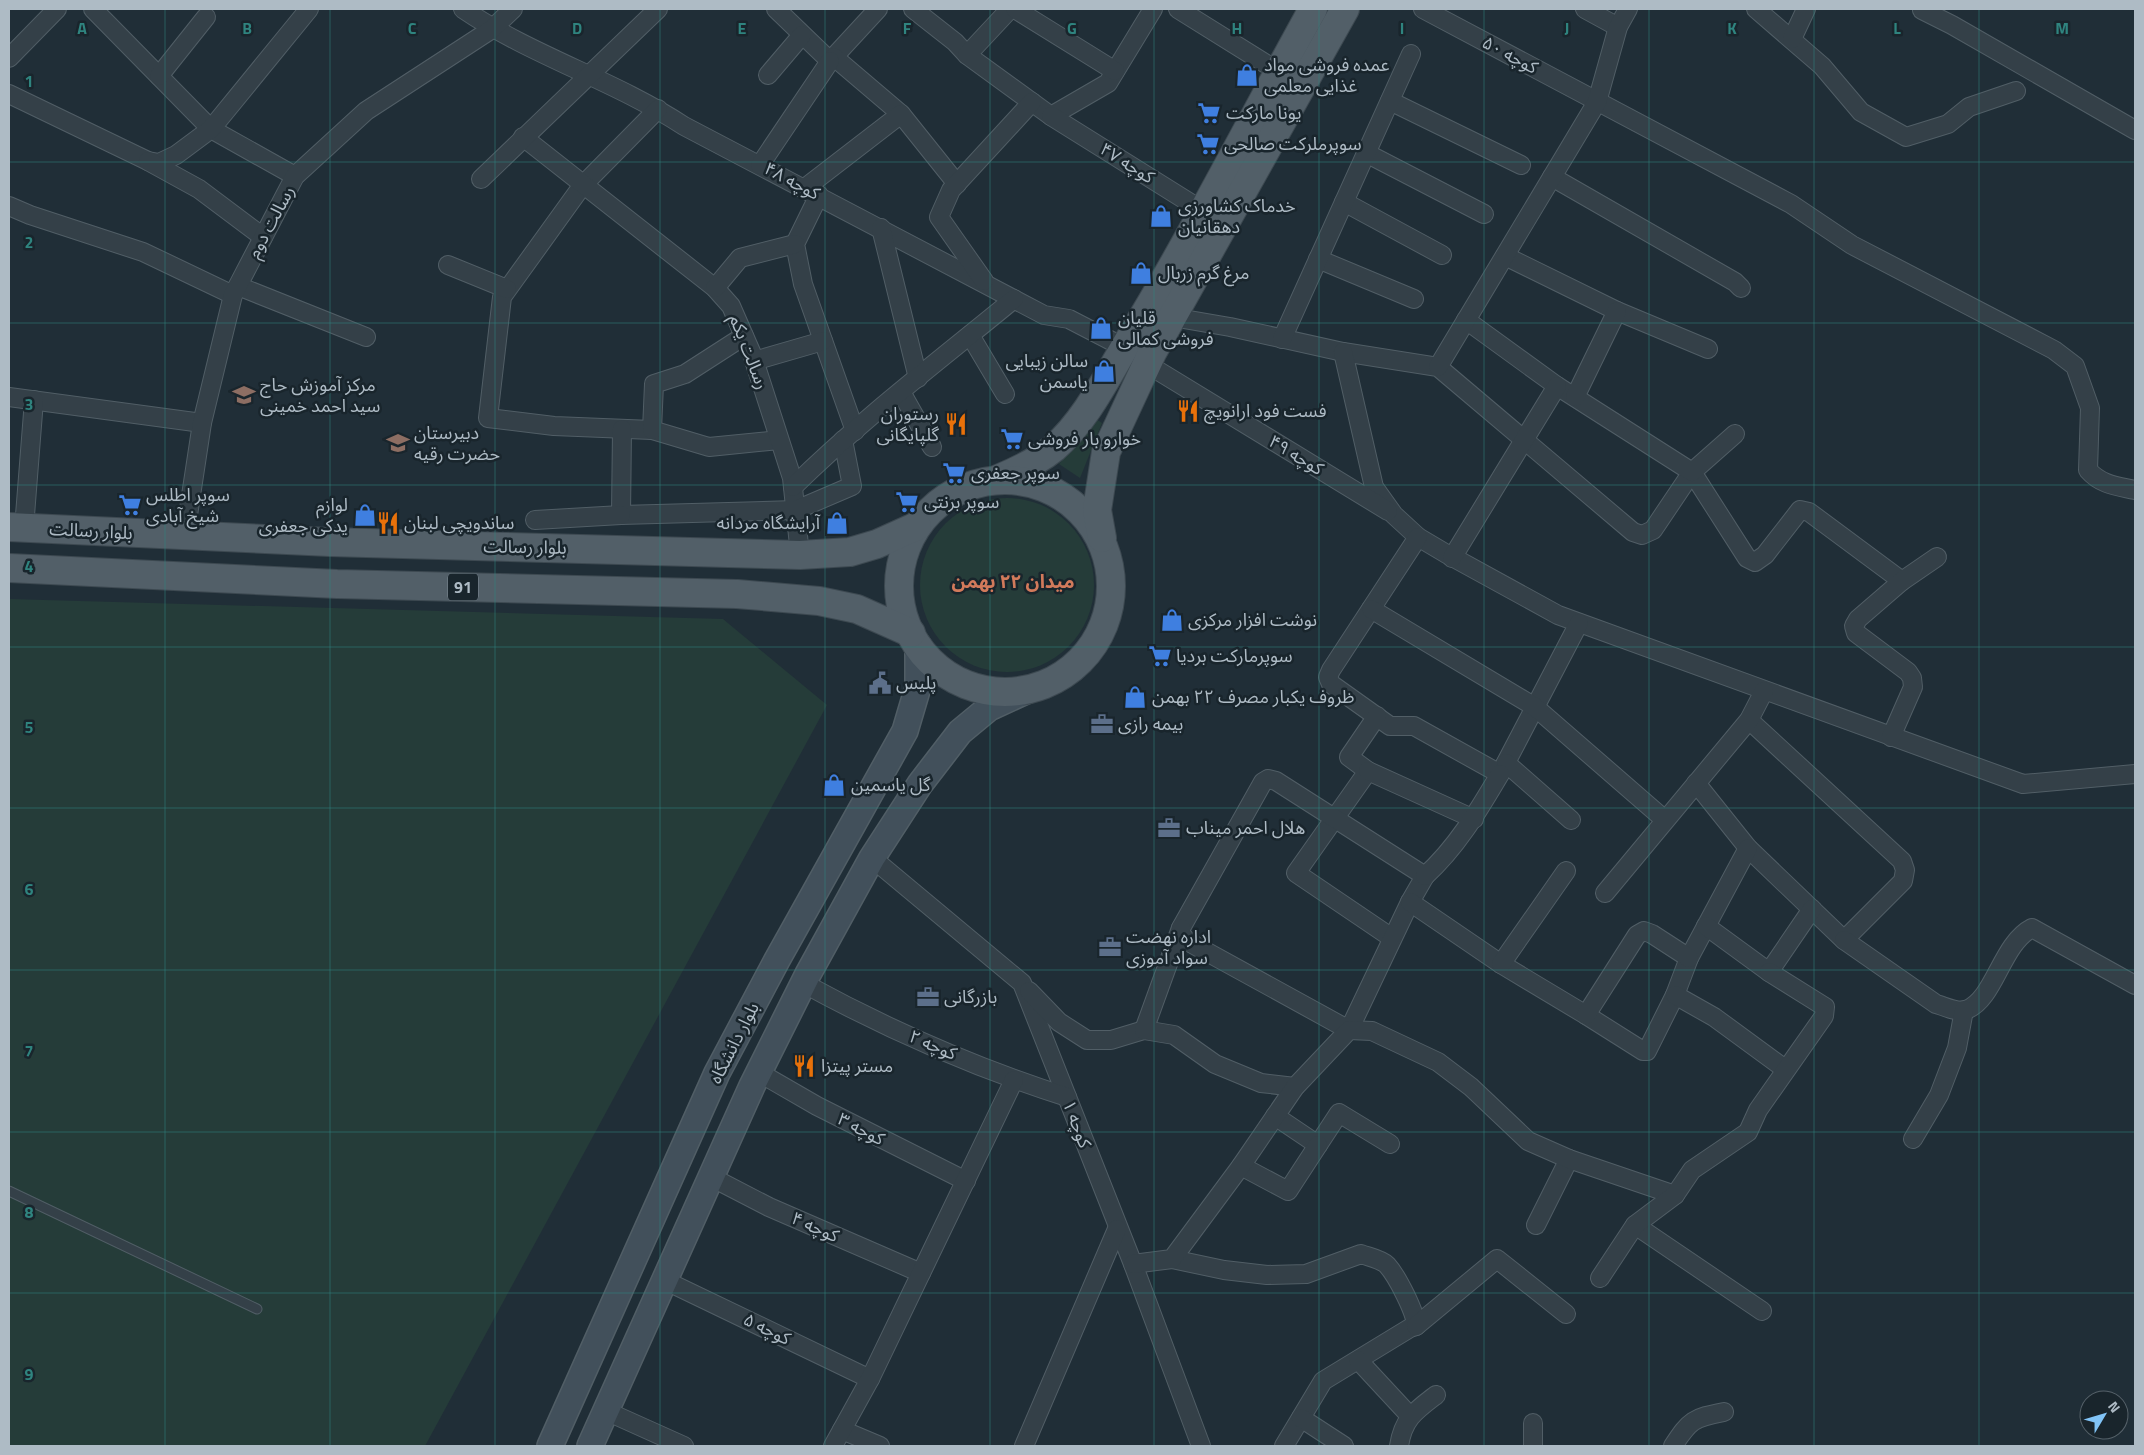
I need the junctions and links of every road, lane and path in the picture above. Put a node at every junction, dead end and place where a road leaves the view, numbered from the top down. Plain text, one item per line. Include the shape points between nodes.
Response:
1 (57, 9) edge
2 (93, 9) edge
3 (309, 9) edge
4 (462, 9) edge
5 (513, 9) edge
6 (658, 9) edge
7 (776, 9) edge
8 (878, 9) edge
9 (913, 9) edge
10 (1010, 9) edge
11 (1015, 9) edge
12 (1153, 9) edge
13 (1178, 9) edge
14 (1345, 9) edge
15 (1423, 9) edge
16 (1585, 9) edge
17 (1628, 9) edge
18 (1756, 9) edge
19 (1806, 9) edge
20 (1310, 10) edge
21 (1932, 12) edge
22 (206, 17) dead end
23 (1618, 27) junction
24 (492, 29) junction
25 (802, 35) junction
26 (1792, 39) junction
27 (967, 54) junction
28 (1411, 54) dead end
29 (9, 58) edge
30 (832, 59) junction
31 (1115, 71) junction
32 (1279, 72) junction
33 (587, 75) junction
34 (768, 75) dead end
35 (159, 76) junction
36 (2016, 91) dead end
37 (9, 94) edge
38 (1390, 101) junction
39 (1032, 102) junction
40 (1597, 102) junction
41 (658, 109) junction
42 (901, 114) junction
43 (1051, 116) junction
44 (211, 129) junction
45 (2135, 130) edge
46 (523, 137) junction
47 (1366, 153) junction
48 (148, 161) junction
49 (760, 165) junction
50 (1521, 165) dead end
51 (295, 176) junction
52 (1552, 177) junction
53 (481, 179) dead end
54 (957, 184) junction
55 (582, 186) junction
56 (812, 192) junction
57 (1344, 202) junction
58 (9, 206) edge
59 (1203, 210) junction
60 (1484, 214) dead end
61 (881, 228) junction
62 (263, 237) junction
63 (795, 244) junction
64 (1442, 256) dead end
65 (1505, 256) junction
66 (1318, 260) junction
67 (448, 265) dead end
68 (985, 283) junction
69 (715, 288) junction
70 (1741, 288) dead end
71 (507, 289) junction
72 (235, 291) junction
73 (1414, 298) dead end
74 (1014, 299) junction
75 (1617, 311) junction
76 (1172, 317) junction
77 (1466, 320) junction
78 (970, 335) junction
79 (744, 336) junction
80 (366, 337) dead end
81 (1282, 338) junction
82 (823, 341) junction
83 (1124, 348) junction
84 (1708, 349) dead end
85 (1343, 352) junction
86 (754, 361) junction
87 (1147, 364) junction
88 (1438, 367) junction
89 (918, 378) junction
90 (1557, 386) junction
91 (901, 392) junction
92 (1005, 394) dead end
93 (9, 397) edge
94 (1575, 397) junction
95 (34, 400) junction
96 (202, 423) junction
97 (622, 428) junction
98 (652, 430) junction
99 (1735, 434) dead end
100 (849, 436) junction
101 (1526, 439) junction
102 (779, 440) junction
103 (932, 447) dead end
104 (1692, 472) junction
105 (998, 479) junction
106 (793, 487) junction
107 (2135, 490) edge
108 (796, 510) junction
109 (621, 515) junction
110 (1394, 515) junction
111 (535, 520) dead end
112 (917, 526) junction
113 (16, 527) edge
114 (185, 535) junction
115 (1418, 537) junction
116 (1103, 542) junction
117 (800, 555) junction
118 (1938, 557) dead end
119 (1452, 558) junction
120 (9, 568) edge
121 (1902, 581) junction
122 (1371, 609) junction
123 (1579, 623) junction
124 (915, 639) junction
125 (1028, 690) junction
126 (1764, 691) junction
127 (1535, 707) junction
128 (1377, 716) junction
129 (1749, 720) junction
130 (1891, 737) junction
131 (1503, 768) junction
132 (1368, 771) junction
133 (2135, 774) edge
134 (1696, 783) junction
135 (1474, 818) junction
136 (1336, 819) junction
137 (1571, 820) dead end
138 (1665, 820) junction
139 (1748, 848) junction
140 (872, 858) junction
141 (1566, 872) dead end
142 (1425, 876) junction
143 (1605, 893) dead end
144 (1410, 902) junction
145 (1812, 909) junction
146 (1706, 926) junction
147 (1181, 928) junction
148 (1392, 938) junction
149 (1844, 940) junction
150 (1689, 958) junction
151 (1501, 964) junction
152 (1769, 972) junction
153 (803, 983) junction
154 (1022, 983) junction
155 (2135, 984) edge
156 (1675, 995) junction
157 (1964, 1010) junction
158 (1586, 1015) junction
159 (1144, 1030) junction
160 (1349, 1030) junction
161 (1785, 1069) junction
162 (758, 1072) junction
163 (1014, 1080) junction
164 (1295, 1087) junction
165 (1067, 1097) junction
166 (1275, 1116) junction
167 (1913, 1139) dead end
168 (1390, 1144) dead end
169 (1318, 1145) junction
170 (1569, 1159) junction
171 (1241, 1166) junction
172 (711, 1177) junction
173 (966, 1182) junction
174 (9, 1191) edge
175 (1675, 1195) junction
176 (1635, 1225) junction
177 (1536, 1226) dead end
178 (1118, 1229) junction
179 (1172, 1259) junction
180 (631, 1263) junction
181 (1133, 1264) junction
182 (921, 1273) junction
183 (1600, 1278) dead end
184 (664, 1280) junction
185 (257, 1309) dead end
186 (1762, 1311) dead end
187 (1566, 1314) dead end
188 (1416, 1326) junction
189 (1358, 1360) junction
190 (870, 1379) junction
191 (1436, 1395) dead end
192 (606, 1411) junction
193 (1724, 1412) dead end
194 (1410, 1416) junction
195 (1301, 1418) junction
196 (1533, 1423) dead end
197 (842, 1430) junction
198 (550, 1446) edge
199 (590, 1446) edge
200 (684, 1446) edge
201 (833, 1446) edge
202 (880, 1446) edge
203 (1024, 1446) edge
204 (1201, 1446) edge
205 (1284, 1446) edge
206 (1344, 1446) edge
207 (1399, 1446) edge
208 (1534, 1446) edge
209 (1673, 1446) edge

1 - 29 street
2 - 35 street
3 - 44 street
4 - 24 street, کوچه ۴۸
5 - 24 street, رسالت دوم
6 - 33 street
7 - 25 street
8 - 30 street
9 - 27 street, کوچه ۴۷
10 - 27 street
11 - 31 street
12 - 31 street
13 - 32 street
14 - 76 main road, 91
15 - 40 street, کوچه ۵۰
16 - 23 street
17 - 23 street
18 - 26 street
19 - 26 street
20 - 32 main road, 91
21 - 45 street
22 - 35 street
23 - 40 street
24 - 33 street, کوچه ۴۸
24 - 51 street, رسالت دوم via 366,111
25 - 30 street
25 - 34 street
26 - 36 street via 1822,66 1861,112 1906,137 1948,124 1969,107
27 - 39 street, کوچه ۴۷
28 - 38 street
30 - 42 street
30 - 49 street
31 - 43 street via 1108,83
32 - 59 main road, 91
33 - 41 street, کوچه ۴۸
33 - 46 street
35 - 44 street
37 - 48 street
38 - 47 street
38 - 50 street
39 - 43 street, کوچه ۴۷
39 - 54 street
40 - 52 street
40 - 107 street, کوچه ۵۰ via 1791,204 1852,245 2054,350 2075,366 2090,408 2088,470 2095,479
41 - 49 street, کوچه ۴۸
41 - 55 street
42 - 54 street
42 - 56 street
43 - 59 street, کوچه ۴۷
44 - 48 street via 176,155 159,163
44 - 51 street
46 - 53 street
46 - 55 street, رسالت یکم
47 - 57 street
47 - 60 street
48 - 62 street via 199,189
49 - 56 street, کوچه ۴۸
51 - 62 street, رسالت دوم
52 - 65 street
52 - 70 street
54 - 68 street via 939,217
55 - 69 street, رسالت یکم
55 - 71 street
56 - 61 street, کوچه ۴۸
56 - 63 street
57 - 64 street
57 - 66 street
58 - 72 street via 143,252
59 - 83 main road, 91
61 - 68 street, کوچه ۴۸
61 - 89 street
62 - 72 street, رسالت دوم
63 - 69 street via 740,258
63 - 82 street via 803,284
65 - 75 street
65 - 77 street
66 - 73 street
66 - 81 street
67 - 71 street
68 - 74 street, کوچه ۴۸
69 - 79 street, رسالت یکم via 731,306
71 - 97 street via 502,297 488,418 554,426
72 - 80 street
72 - 96 street, رسالت دوم
74 - 78 street
74 - 83 street, کوچه ۴۸ via 1044,315 1069,319
75 - 84 street
75 - 94 street
76 - 81 street
76 - 87 main road, 91
77 - 88 street
77 - 90 street
78 - 89 street
78 - 92 street
79 - 86 street, رسالت یکم
79 - 98 street via 685,374 654,384
81 - 85 street
82 - 86 street
82 - 100 street
83 - 105 main road, 91 via 1104,386 1054,448
85 - 88 street
85 - 110 street via 1374,487
86 - 102 street, رسالت یکم
87 - 110 street, کوچه ۴۹
87 - 116 main road, 91 via 1106,452 1097,510
88 - 101 street
89 - 91 street
90 - 94 street
90 - 101 street
91 - 100 street
91 - 103 street
93 - 95 street
94 - 104 street
95 - 96 street
95 - 113 street
96 - 114 street, رسالت دوم
97 - 98 street
97 - 109 street
98 - 102 street via 709,447
99 - 104 street
100 - 106 street
100 - 108 street via 852,486
101 - 104 street via 1634,532 1642,535 1653,530
101 - 119 street
102 - 106 street, رسالت یکم
104 - 121 street via 1747,558 1755,562 1765,555 1800,510 1809,512
105 - 112 main road, 91 via 968,486 940,502
105 - 116 main road, 91 via 1031,482 1060,493 1083,515
106 - 108 street, رسالت یکم
108 - 109 street
108 - 117 street, رسالت یکم
109 - 111 street
110 - 115 street
112 - 117 main road, بلوار رسالت / 91 via 850,552
112 - 124 main road, 91 via 904,553 898,586 902,616
113 - 114 main road, بلوار رسالت / 91
114 - 117 main road, بلوار رسالت / 91
115 - 119 street
115 - 122 street
116 - 125 main road, 91 via 1110,572 1111,603 1101,633 1082,660 1058,678
118 - 121 street
119 - 123 street
120 - 124 main road, 91 via 337,584 737,594 819,601 857,609
121 - 130 street via 1854,626 1856,633 1912,678 1913,687
122 - 127 street
122 - 128 street via 1328,677 1331,684
123 - 126 street
123 - 127 street
124 - 125 main road, 91 via 939,670 966,685 996,693
124 - 180 main road, بلوار دانشگاه via 918,687 905,731 717,1073
125 - 140 main road, بلوار دانشگاه via 990,708 960,732 920,784
126 - 129 street
126 - 130 street
127 - 131 street
127 - 138 street
128 - 131 street via 1390,726 1414,726
128 - 132 street via 1349,756
129 - 134 street
129 - 149 street via 1902,861 1905,870 1903,881
130 - 133 street via 2022,784
131 - 135 street
131 - 137 street
132 - 135 street
132 - 136 street
134 - 138 street
134 - 139 street
135 - 142 street via 1444,859
136 - 142 street
136 - 147 street via 1276,781 1268,779 1263,782
136 - 148 street via 1296,873
138 - 143 street
139 - 145 street
139 - 146 street
140 - 153 main road, بلوار دانشگاه
140 - 154 street, کوچه ۱
141 - 151 street
142 - 144 street
144 - 148 street
144 - 151 street
145 - 149 street
145 - 152 street
146 - 150 street
146 - 152 street
147 - 159 street
147 - 160 street via 1181,934 1187,940
148 - 160 street
149 - 157 street via 1936,1004
150 - 156 street
150 - 158 street via 1644,931 1638,935
151 - 158 street
152 - 161 street via 1825,1007 1824,1016
153 - 162 main road, بلوار دانشگاه
153 - 163 street, کوچه ۲ via 861,1015
154 - 159 street via 1059,1022 1087,1040 1111,1040
154 - 165 street, کوچه ۱
155 - 157 street via 2032,928 2014,942 1986,990 1976,1003
156 - 158 street via 1647,1051
156 - 161 street via 1714,1017
157 - 167 street via 1957,1048 1939,1095
159 - 164 street via 1174,1035 1215,1064 1261,1083
160 - 164 street
160 - 170 street via 1372,1031 1438,1062 1471,1086 1528,1141
161 - 175 street via 1758,1110 1748,1132 1692,1170
162 - 172 main road, بلوار دانشگاه
162 - 173 street, کوچه ۳
163 - 165 street, کوچه ۲
163 - 173 street
164 - 166 street
165 - 178 street, کوچه ۱
166 - 169 street
166 - 171 street
168 - 169 street via 1338,1113
169 - 171 street via 1288,1191
170 - 175 street
170 - 177 street
171 - 179 street
172 - 182 street, کوچه ۴ via 769,1207
172 - 184 main road, بلوار دانشگاه
173 - 182 street
174 - 185 lane
175 - 176 street
176 - 183 street
176 - 186 street
178 - 181 street, کوچه ۱
178 - 203 street
179 - 181 street
179 - 188 street via 1267,1275 1306,1274 1361,1254 1387,1265 1416,1318
180 - 184 main road
180 - 198 main road, بلوار دانشگاه
181 - 204 street, کوچه ۱
182 - 190 street
184 - 190 street, کوچه ۵
184 - 192 main road, بلوار دانشگاه
187 - 188 street via 1497,1259
188 - 189 street
189 - 194 street
189 - 195 street via 1323,1381
190 - 197 street
191 - 194 street
192 - 199 main road, بلوار دانشگاه
192 - 200 street
193 - 209 street via 1700,1417 1686,1426
194 - 207 street via 1401,1433
195 - 205 street
195 - 206 street
196 - 208 street
197 - 201 street
197 - 202 street

